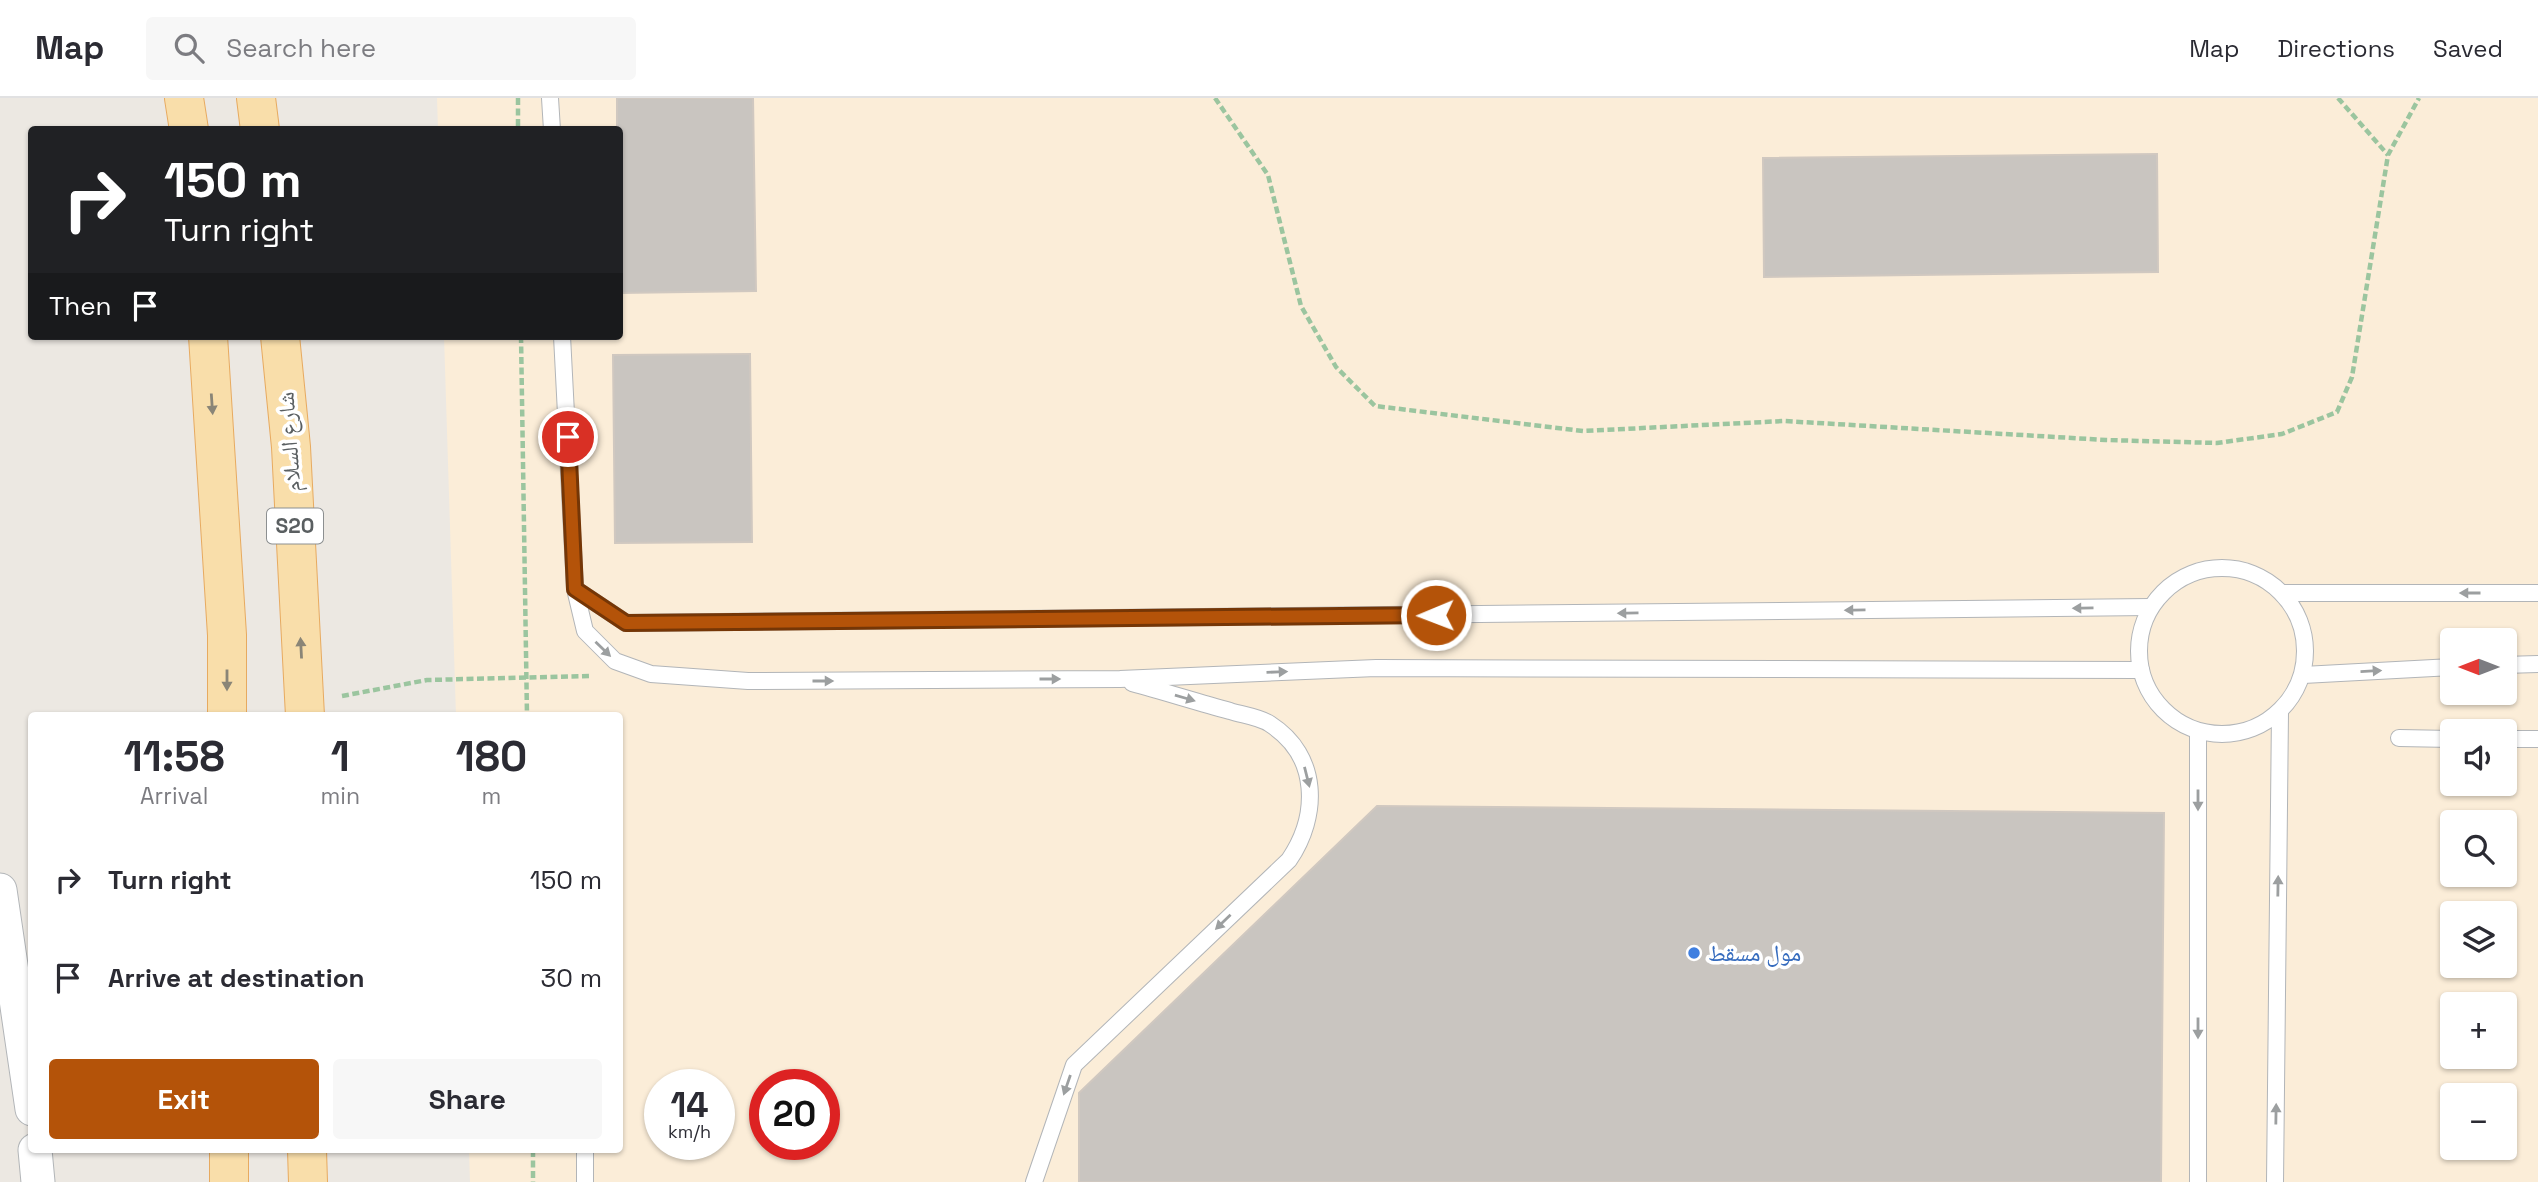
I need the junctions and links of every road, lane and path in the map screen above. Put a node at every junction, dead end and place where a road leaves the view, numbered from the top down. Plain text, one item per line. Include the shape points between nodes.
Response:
1 (184, 98) edge
2 (256, 98) edge
3 (517, 98) edge
4 (550, 98) edge
5 (1214, 98) edge
6 (2338, 98) edge
7 (2419, 98) edge
8 (188, 126) edge
9 (260, 126) edge
10 (518, 126) edge
11 (552, 126) edge
12 (2388, 155) junction
13 (208, 340) edge
14 (280, 340) edge
15 (521, 340) edge
16 (562, 340) edge
17 (575, 589) junction
18 (2283, 593) junction
19 (2538, 593) edge
20 (2151, 607) junction
21 (2538, 664) edge
22 (2517, 665) edge
23 (2440, 668) edge
24 (2141, 670) junction
25 (651, 674) junction
26 (2302, 675) junction
27 (526, 678) junction
28 (1120, 679) junction
29 (227, 712) edge
30 (305, 712) edge
31 (527, 712) edge
32 (2280, 712) junction
33 (2198, 732) junction
34 (2399, 738) dead end
35 (2440, 739) edge
36 (2517, 739) edge
37 (2538, 739) edge
38 (0, 890) edge
39 (28, 1082) edge
40 (35, 1153) edge
41 (229, 1153) edge
42 (307, 1153) edge
43 (533, 1153) edge
44 (585, 1153) edge
45 (38, 1182) edge
46 (229, 1182) edge
47 (308, 1182) edge
48 (533, 1182) edge
49 (585, 1182) edge
50 (1034, 1182) edge
51 (2198, 1182) edge
52 (2275, 1182) edge

1 - 8 main road
2 - 9 main road
3 - 10 path
4 - 11 lane
5 - 12 path via 1268,175 1301,306 1336,367 1375,406 1583,431 1784,421 2217,443 2282,433 2337,412 2353,377
6 - 12 path
7 - 12 path
13 -> 29 main road via 227,635
30 -> 14 main road, شارع السلام / S20 via 291,447
15 - 27 path
16 - 17 lane
20 -> 17 lane via 626,623
17 -> 25 lane via 585,631 615,661
19 -> 18 lane
18 - 20 lane via 2246,570 2203,569 2165,590
18 - 26 lane via 2304,631
20 - 24 lane via 2142,627
21 - 22 lane
26 -> 23 lane
28 -> 24 lane via 1376,668
24 - 33 lane via 2162,709
25 - 27 path
25 -> 28 lane via 748,681
26 - 32 lane
27 - 30 path via 407,683 353,693
27 - 31 path
28 -> 50 lane via 1268,723 1283,734 1304,764 1311,800 1309,821 1289,860 1074,1065
32 - 33 lane via 2242,733
52 -> 32 lane
33 -> 51 lane
34 - 35 lane
36 - 37 lane
38 - 39 street
40 - 45 street
41 - 46 main road
42 - 47 main road
43 - 48 path
44 - 49 lane

